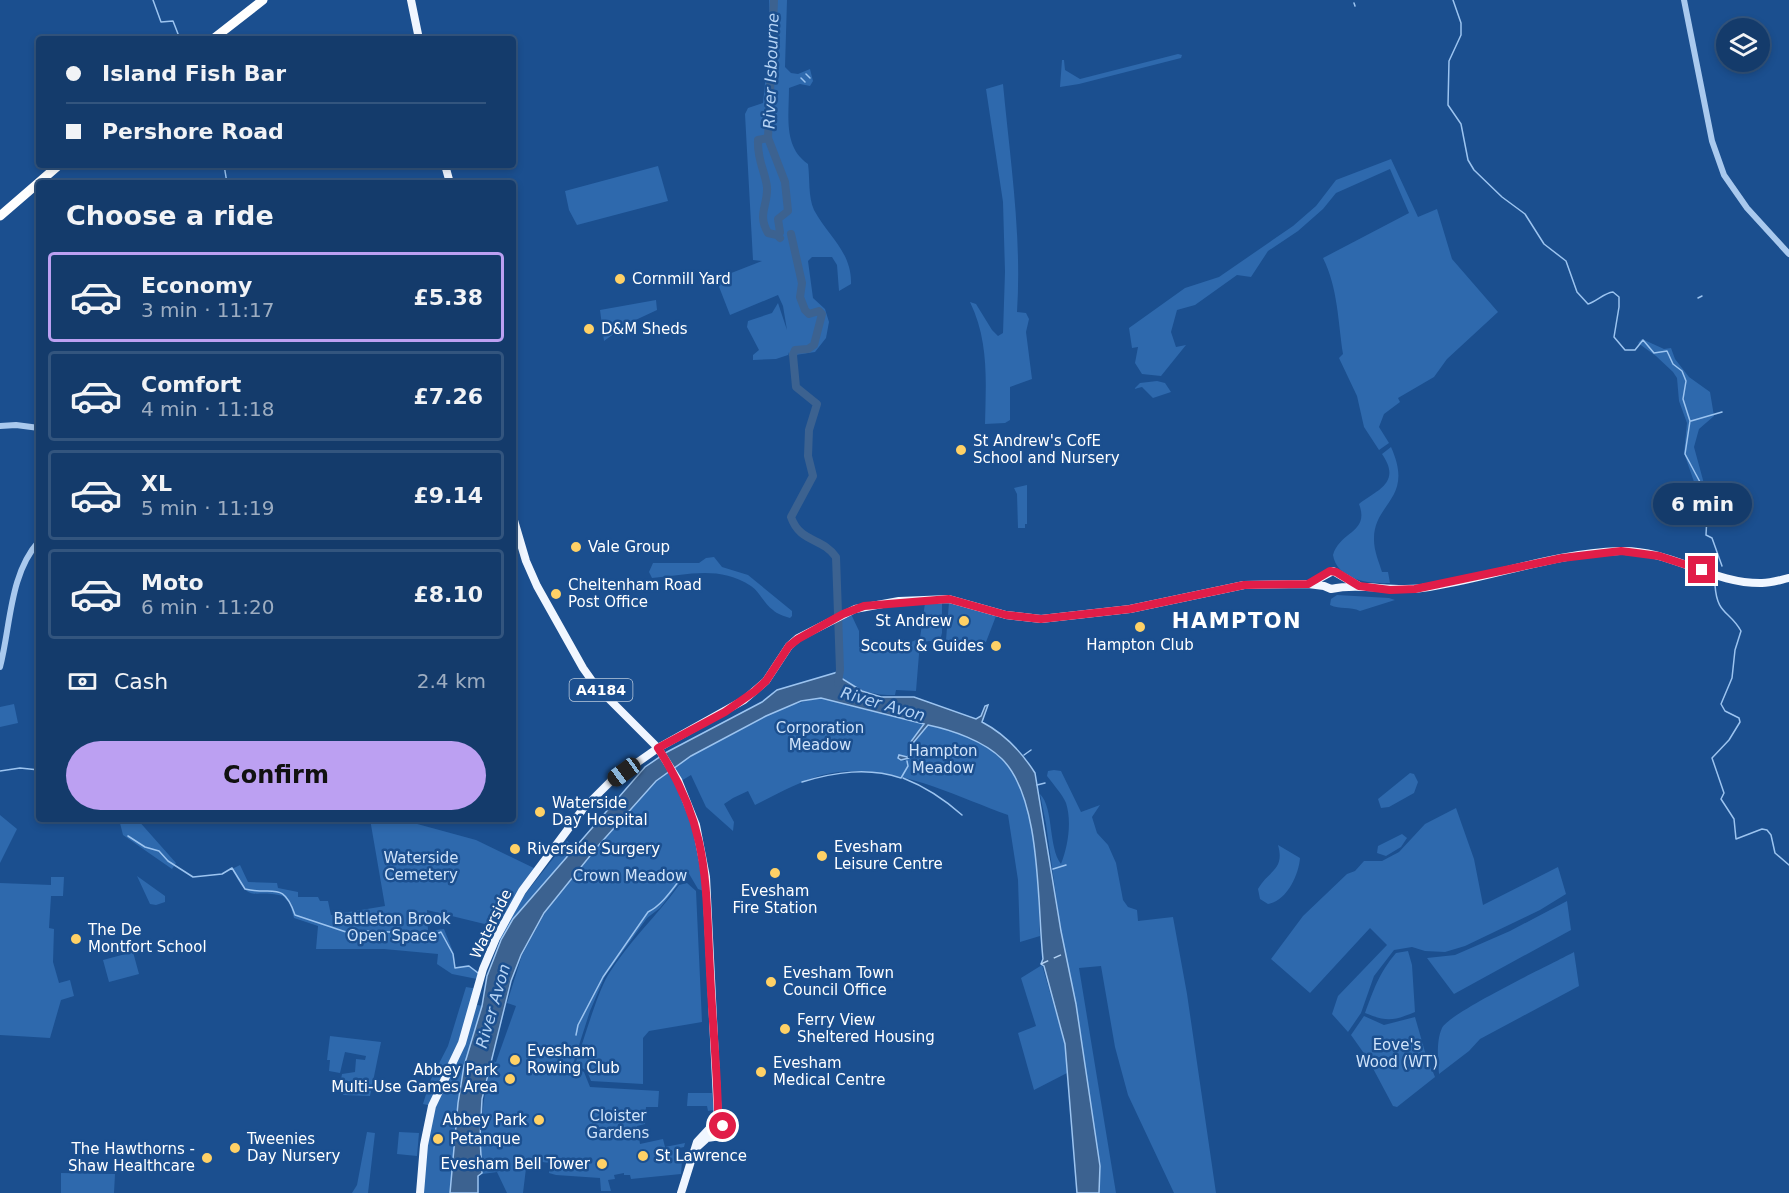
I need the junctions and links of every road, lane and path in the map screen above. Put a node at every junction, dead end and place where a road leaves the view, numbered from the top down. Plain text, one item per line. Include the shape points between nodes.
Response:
1 (263, 0) edge
2 (411, 0) edge
3 (1684, 0) edge
4 (217, 36) edge
5 (418, 36) edge
6 (56, 168) edge
7 (42, 180) edge
8 (36, 185) edge
9 (0, 216) edge
10 (1789, 254) edge
11 (0, 426) edge
12 (36, 428) edge
13 (516, 527) edge
14 (36, 545) edge
15 (1340, 575) junction
16 (1323, 576) junction
17 (1789, 578) edge
18 (1308, 584) junction
19 (1324, 586) junction
20 (1359, 586) junction
21 (1338, 587) junction
22 (0, 667) edge
23 (659, 749) junction
24 (420, 1193) edge
25 (681, 1193) edge

1 - 4 highway
2 - 5 main road
3 - 10 street via 1712,141 1725,175 1747,208
6 - 7 highway
8 - 9 highway
11 - 12 street
13 - 23 main road, A4184 via 537,586 583,668
14 - 22 street via 18,579
15 - 16 main road via 1333,571
15 - 20 main road
15 - 21 main road
16 - 18 main road
16 - 19 main road
17 - 20 main road via 1762,583 1735,579 1659,556 1621,551 1562,558 1415,589
18 - 19 main road, Waterside
18 - 23 main road, Waterside via 1244,585 1130,609 1041,619 1006,615 943,598 864,606 789,646 766,681 744,700
19 - 21 main road via 1331,590
20 - 21 main road
23 - 24 main road, Waterside via 611,781 591,800 522,891 501,928 483,969 462,1043 432,1106
23 - 25 main road via 678,780 703,851 718,1112 715,1129 696,1148

